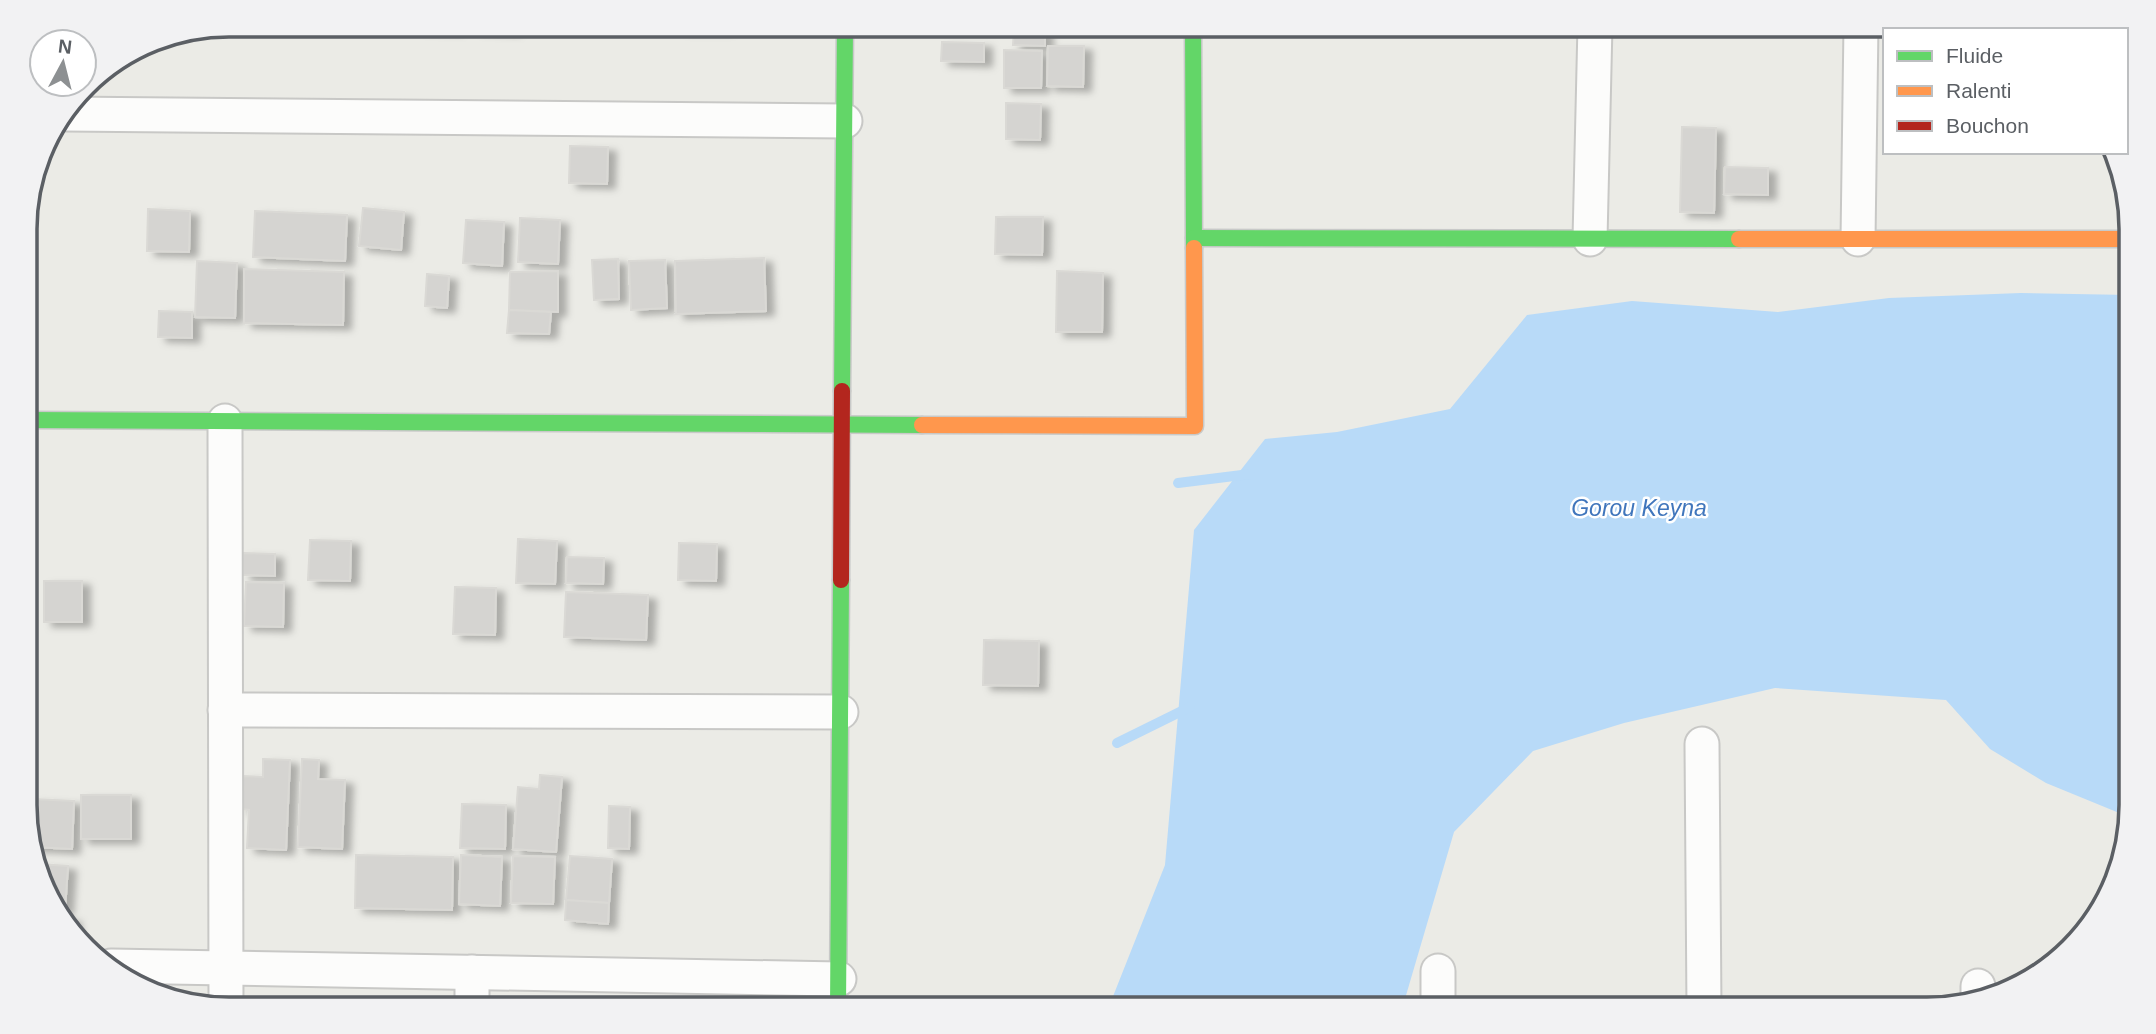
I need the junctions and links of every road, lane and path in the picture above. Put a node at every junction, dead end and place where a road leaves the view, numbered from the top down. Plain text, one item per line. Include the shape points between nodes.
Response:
1 (845, 37) edge
2 (1193, 37) edge
3 (1595, 37) edge
4 (1861, 37) edge
5 (75, 114) edge
6 (845, 121) junction
7 (1194, 238) junction
8 (1590, 239) junction
9 (1858, 239) junction
10 (2119, 239) edge
11 (37, 420) edge
12 (225, 421) junction
13 (842, 425) junction
14 (225, 710) junction
15 (841, 712) junction
16 (1702, 744) dead end
17 (124, 966) edge
18 (226, 968) junction
19 (1438, 971) dead end
20 (472, 972) junction
21 (839, 994) edge
22 (226, 997) edge
23 (472, 997) edge
24 (1438, 997) edge
25 (1703, 997) edge

1 - 6 street
2 - 7 street
3 - 8 street
4 - 9 street
5 - 6 street
6 - 13 street
7 - 8 street
7 - 13 street via 1195,426
8 - 9 street
9 - 10 street
11 - 12 street
12 - 13 street
12 - 14 street
13 - 15 street
14 - 15 street
14 - 18 street
15 - 21 street
16 - 25 street
17 - 18 street
18 - 20 street
18 - 22 street
19 - 24 street
20 - 21 street
20 - 23 street

